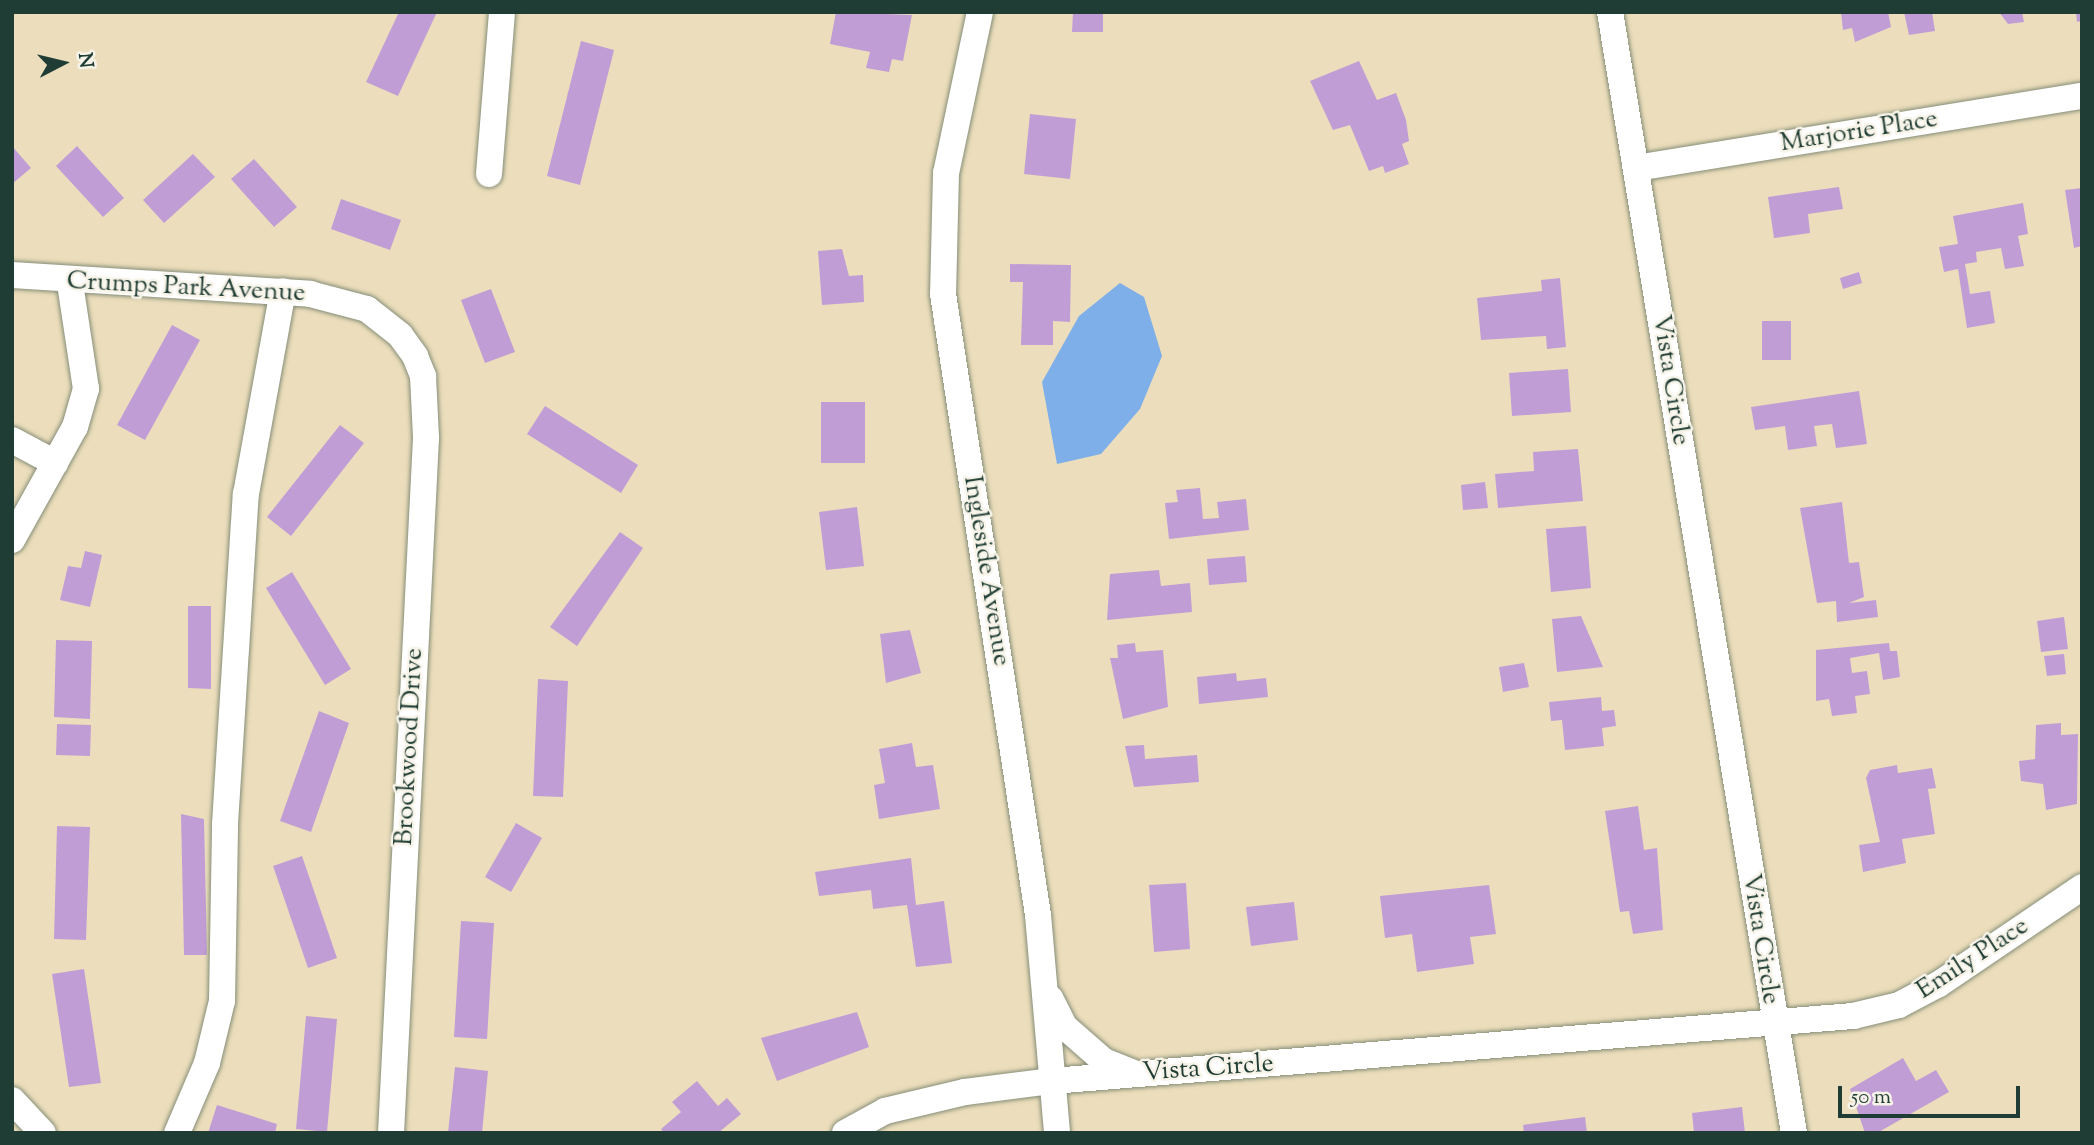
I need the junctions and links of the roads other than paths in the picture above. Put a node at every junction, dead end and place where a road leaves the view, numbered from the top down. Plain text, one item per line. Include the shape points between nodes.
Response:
1 (502, 12) edge
2 (980, 12) edge
3 (1610, 12) edge
4 (2082, 96) edge
5 (1636, 169) junction
6 (489, 174) dead end
7 (12, 275) edge
8 (70, 283) junction
9 (283, 291) junction
10 (417, 363) joint
11 (12, 440) edge
12 (55, 463) junction
13 (12, 540) edge
14 (2082, 887) edge
15 (1046, 990) junction
16 (1773, 1022) junction
17 (1134, 1073) junction
18 (1052, 1081) junction
19 (12, 1100) edge
20 (43, 1133) edge
21 (177, 1133) edge
22 (391, 1133) edge
23 (845, 1133) edge
24 (1057, 1133) edge
25 (1794, 1133) edge

1 - 6 street
2 - 15 street, Ingleside Avenue via 946,173 943,294
3 - 5 street, Vista Circle
4 - 5 street, Marjorie Place
5 - 16 street, Vista Circle
7 - 8 street, Crumps Park Avenue
8 - 9 street, Crumps Park Avenue
8 - 12 street via 86,389
9 - 10 street, Crumps Park Avenue via 367,309 400,335
9 - 21 street via 246,495 225,824 222,1001 207,1063
10 - 22 street, Brookwood Drive via 426,438
11 - 12 street
12 - 13 street
14 - 16 street, Emily Place via 1899,1006
15 - 17 street via 1065,1027 1104,1061
15 - 18 street, Ingleside Avenue
16 - 17 street, Vista Circle
16 - 25 street
17 - 18 street, Vista Circle
18 - 23 street, Vista Circle via 965,1092 886,1111
18 - 24 street, Ingleside Avenue
19 - 20 street

